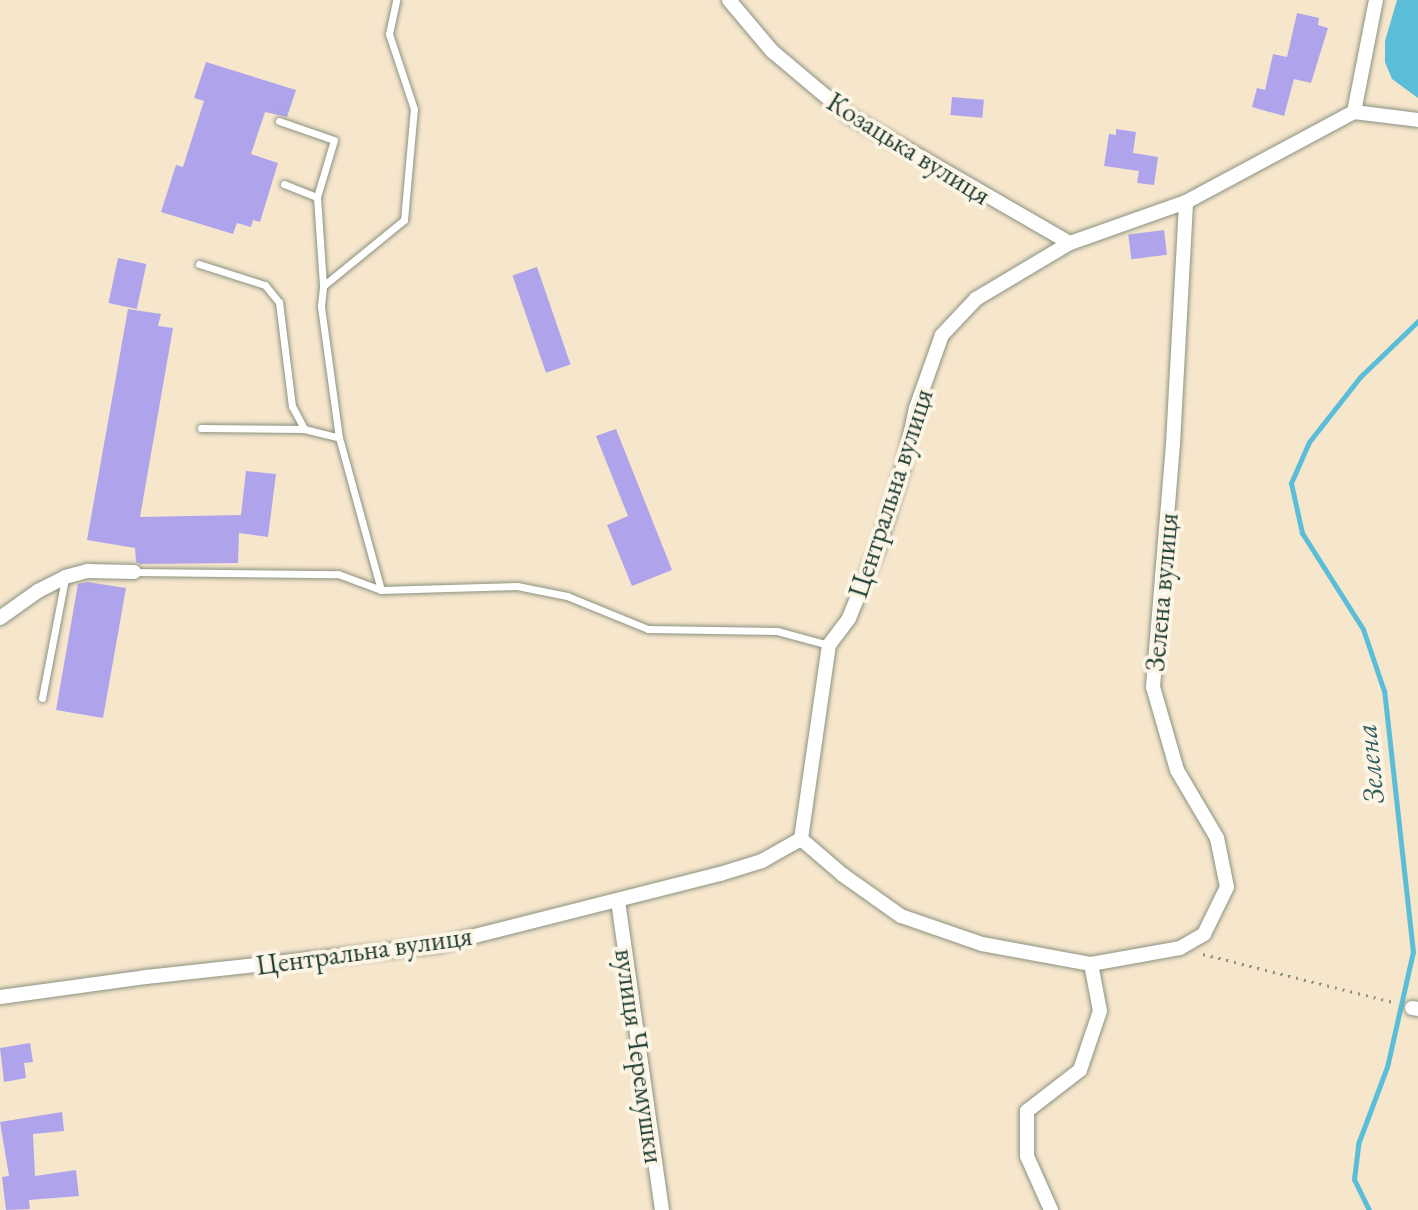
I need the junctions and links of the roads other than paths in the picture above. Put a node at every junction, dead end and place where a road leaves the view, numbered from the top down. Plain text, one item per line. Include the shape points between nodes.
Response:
1 (396, 0) edge
2 (729, 0) edge
3 (1376, 0) edge
4 (1354, 112) junction
5 (1418, 120) edge
6 (279, 121) dead end
7 (284, 184) dead end
8 (317, 197) junction
9 (1186, 202) junction
10 (1070, 243) junction
11 (199, 264) dead end
12 (323, 286) junction
13 (201, 428) dead end
14 (304, 429) junction
15 (339, 438) junction
16 (134, 572) joint
17 (65, 577) junction
18 (381, 590) junction
19 (0, 618) edge
20 (829, 645) junction
21 (42, 698) dead end
22 (801, 839) junction
23 (618, 901) junction
24 (1091, 964) junction
25 (0, 997) edge
26 (662, 1210) edge
27 (1051, 1210) edge

1 - 12 lane via 389,34 414,109 404,220
2 - 10 street, Козацька вулиця via 772,51 848,115
3 - 4 street
4 - 5 street
4 - 9 street, Центральна вулиця
6 - 8 lane via 334,140
7 - 8 lane
8 - 12 lane
9 - 10 street, Центральна вулиця
9 - 24 street, Зелена вулиця via 1153,687 1177,770 1217,838 1227,887 1204,934 1180,948
10 - 20 street, Центральна вулиця via 976,299 942,335 879,545 849,618
11 - 14 lane via 265,285 279,302 292,406
12 - 15 lane via 321,306
13 - 14 lane
14 - 15 lane
15 - 18 lane
16 - 17 street via 88,571
16 - 18 lane via 338,574
17 - 19 street
17 - 21 lane
18 - 20 lane via 517,586 567,596 648,629 766,630
20 - 22 street, Центральна вулиця
22 - 23 street, Центральна вулиця via 762,861
22 - 24 street via 901,916 982,944
23 - 25 street, Центральна вулиця via 439,945
23 - 26 street, вулиця Черемушки
24 - 27 street via 1100,1011 1080,1070 1027,1111 1027,1156

